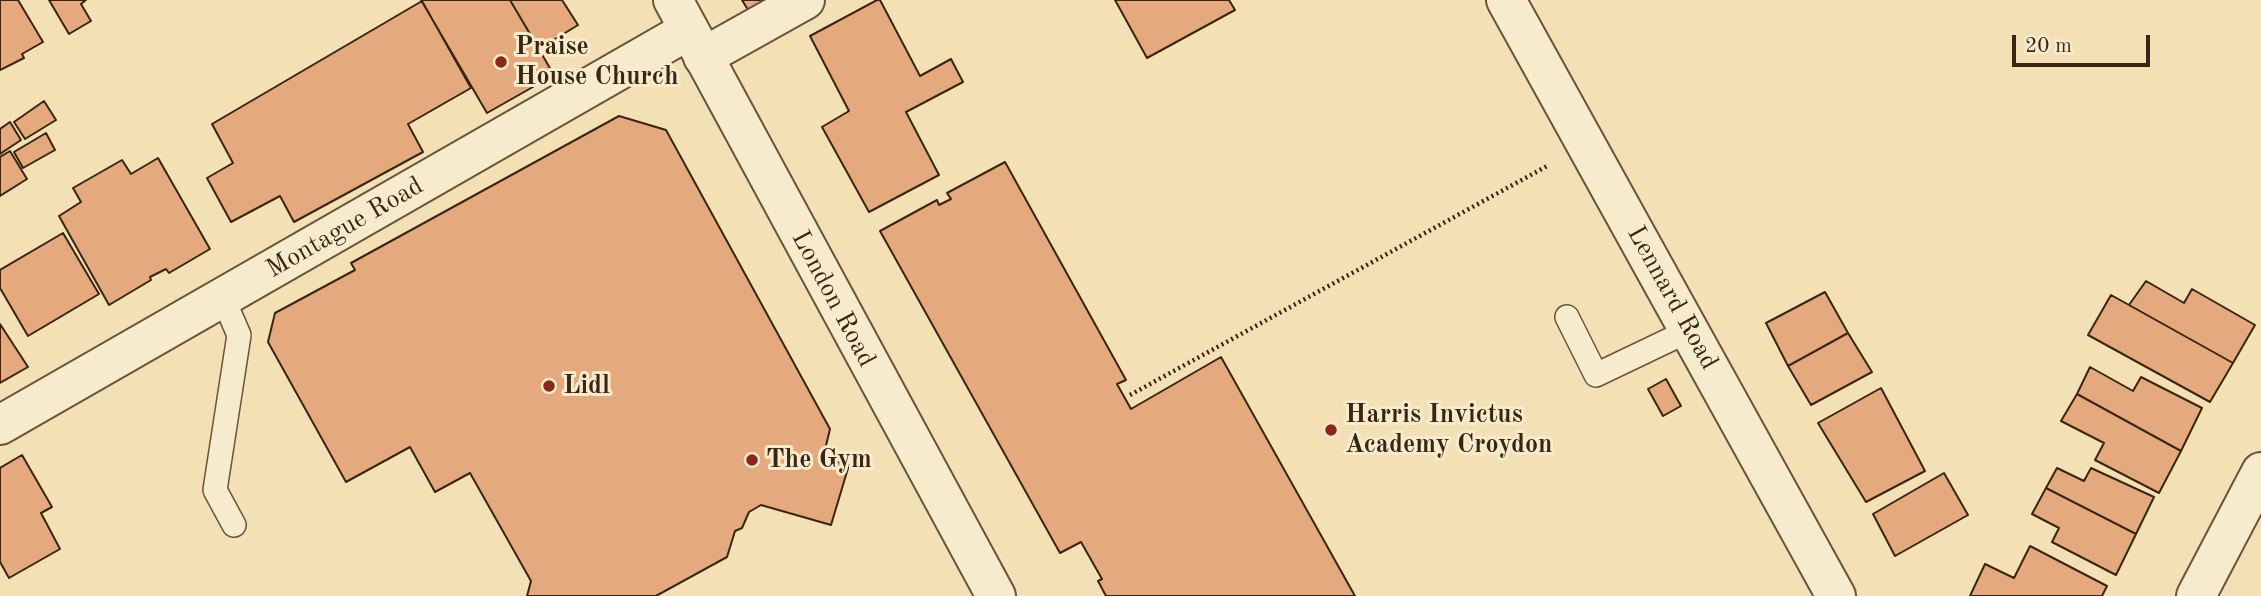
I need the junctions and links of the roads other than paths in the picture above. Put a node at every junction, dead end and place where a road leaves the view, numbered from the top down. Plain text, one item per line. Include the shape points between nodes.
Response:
1 (805, 0) edge
2 (1506, 0) edge
3 (688, 29) edge
4 (223, 298) junction
5 (1567, 317) dead end
6 (1690, 330) junction
7 (5, 422) edge
8 (2261, 472) edge
9 (234, 525) dead end
10 (996, 596) edge
11 (1836, 596) edge
12 (2196, 596) edge

1 - 3 street, Montague Road
2 - 6 street, Lennard Road
3 - 4 street, Montague Road
3 - 10 street, London Road
4 - 7 street, Montague Road
4 - 9 lane via 239,335 215,490
5 - 6 lane via 1597,375
6 - 11 street, Lennard Road
8 - 12 street

